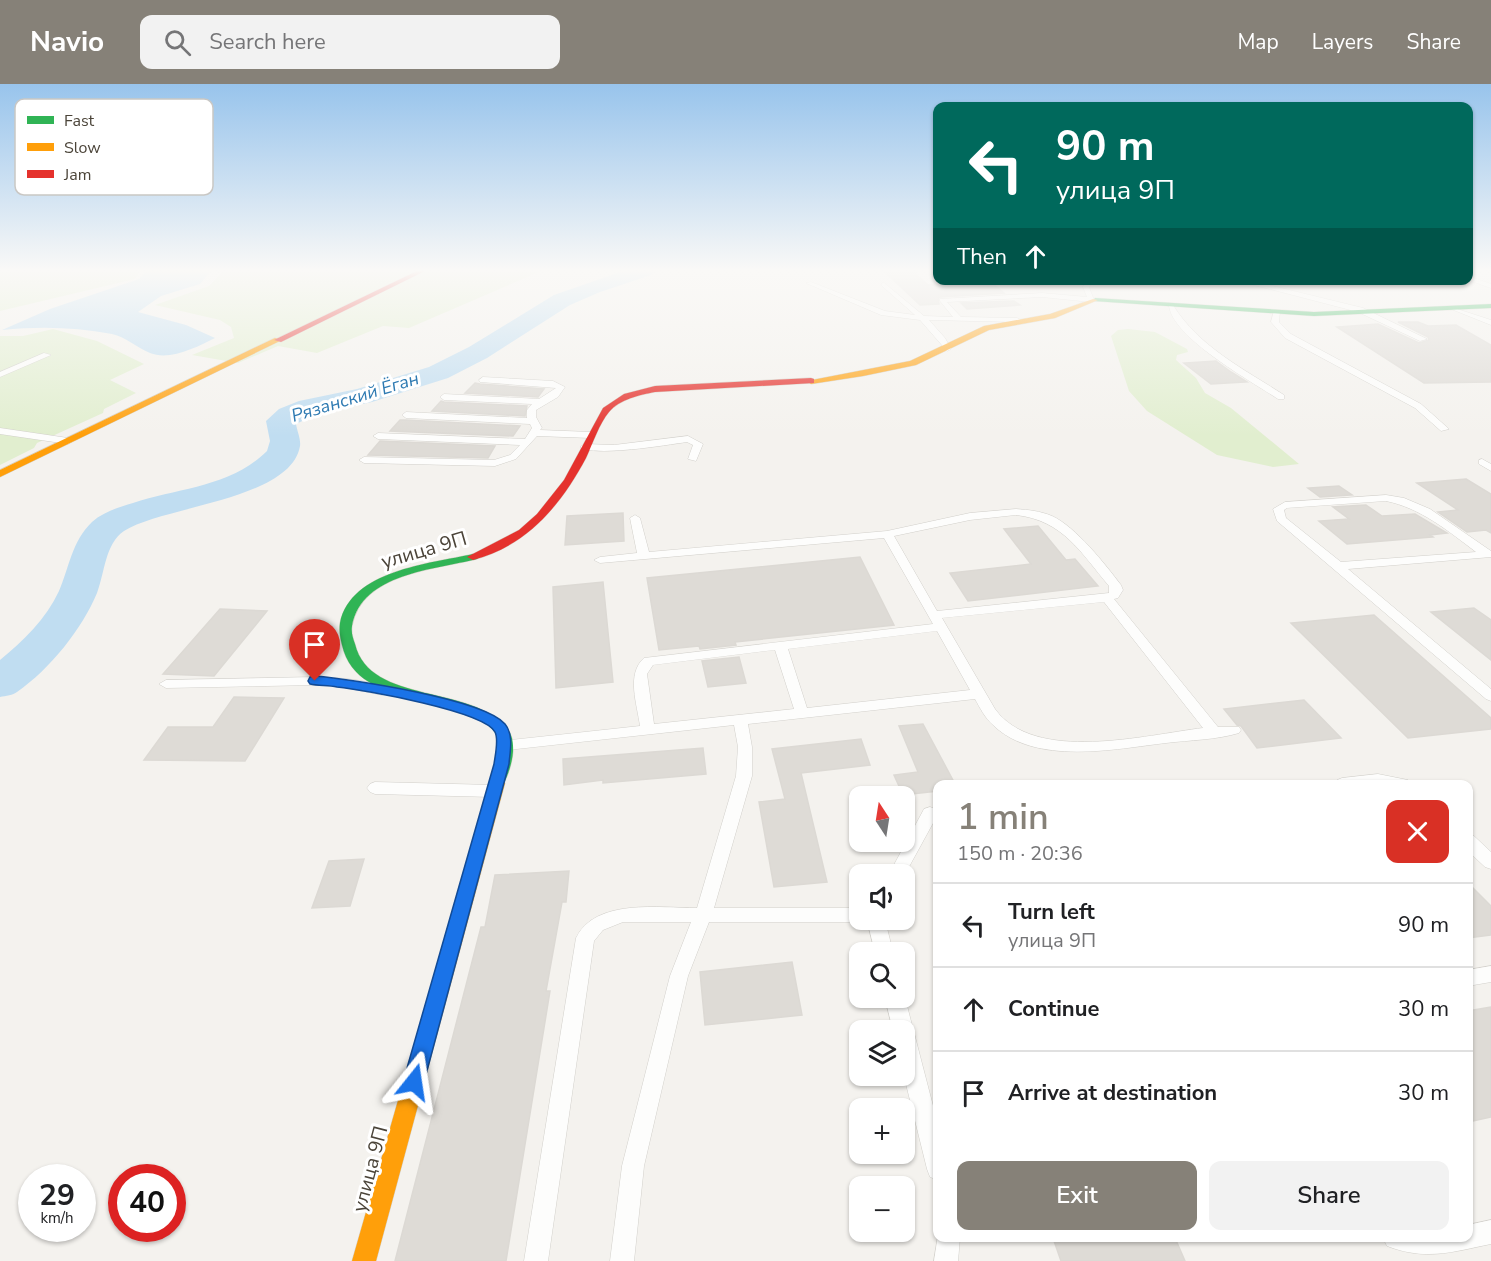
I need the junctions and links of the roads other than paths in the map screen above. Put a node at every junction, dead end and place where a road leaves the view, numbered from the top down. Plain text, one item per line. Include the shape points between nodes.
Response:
1 (308, 326) edge
2 (928, 326) edge
3 (1000, 326) edge
4 (1184, 326) edge
5 (1279, 326) edge
6 (1395, 326) edge
7 (1423, 339) dead end
8 (947, 349) junction
9 (47, 355) dead end
10 (0, 375) edge
11 (483, 380) dead end
12 (444, 397) dead end
13 (1281, 397) dead end
14 (541, 402) junction
15 (406, 415) dead end
16 (534, 421) junction
17 (1444, 429) dead end
18 (0, 431) edge
19 (535, 433) junction
20 (378, 436) dead end
21 (68, 441) junction
22 (588, 441) junction
23 (528, 442) junction
24 (693, 459) dead end
25 (364, 460) dead end
26 (0, 474) edge
27 (635, 518) dead end
28 (886, 534) junction
29 (1489, 554) edge
30 (644, 556) junction
31 (600, 560) dead end
32 (1338, 566) junction
33 (1107, 598) junction
34 (934, 615) junction
35 (941, 627) junction
36 (780, 645) junction
37 (166, 684) dead end
38 (979, 694) junction
39 (1491, 696) edge
40 (420, 698) junction
41 (802, 713) junction
42 (740, 719) junction
43 (648, 730) junction
44 (1234, 730) dead end
45 (1214, 732) junction
46 (505, 745) junction
47 (375, 788) dead end
48 (494, 791) junction
49 (930, 813) dead end
50 (1473, 845) edge
51 (1491, 862) edge
52 (902, 864) edge
53 (849, 915) edge
54 (702, 916) junction
55 (1491, 974) edge
56 (1473, 977) edge
57 (915, 1078) edge
58 (933, 1149) edge
59 (1491, 1232) edge
60 (1473, 1236) edge
61 (948, 1242) edge
62 (1416, 1242) edge
63 (1444, 1242) edge
64 (364, 1261) edge
65 (536, 1261) edge
66 (622, 1261) edge
67 (946, 1261) edge

1 - 21 street
2 - 8 lane
3 - 8 street, улица 9П via 972,333
4 - 13 lane via 1193,337
5 - 17 lane via 1288,336 1418,406
6 - 7 lane
8 - 22 street, улица 9П via 913,363 861,374 628,395 611,405
9 - 10 lane
11 - 14 lane via 560,386 558,394
12 - 14 lane
14 - 16 lane via 532,410
15 - 16 lane
16 - 19 lane
18 - 21 lane
19 - 22 lane
19 - 23 lane
20 - 23 lane
21 - 26 street
22 - 24 lane via 614,448 688,439 698,444
22 - 40 street, улица 9П via 557,498 525,533 481,553 386,579 354,600 346,620 350,657 376,679
23 - 25 lane via 513,457 495,463
27 - 30 lane
28 - 30 lane
28 - 33 lane via 996,513 1038,513 1065,531 1115,585 1114,595
28 - 34 lane
29 - 32 lane
29 - 32 lane via 1419,507 1398,499 1285,505 1278,509 1281,519
30 - 31 lane
32 - 39 lane
33 - 34 lane
33 - 45 lane
34 - 35 lane
35 - 36 lane
35 - 38 lane
36 - 41 lane
36 - 43 lane via 649,661 640,674
37 - 40 lane via 337,682
38 - 41 lane
38 - 45 lane via 1002,726 1052,745 1097,745
40 - 46 street, улица 9П via 487,718 499,726
41 - 42 lane
42 - 43 lane
42 - 54 lane via 745,747 744,776
43 - 46 lane
44 - 45 lane
46 - 48 street, улица 9П
47 - 48 lane
48 - 64 street, улица 9П
49 - 52 lane
50 - 51 lane
53 - 54 lane
54 - 65 lane via 622,915 597,924 585,939
54 - 66 lane via 679,976 633,1166
55 - 56 lane
57 - 58 lane
59 - 60 lane
61 - 67 lane
62 - 63 lane

